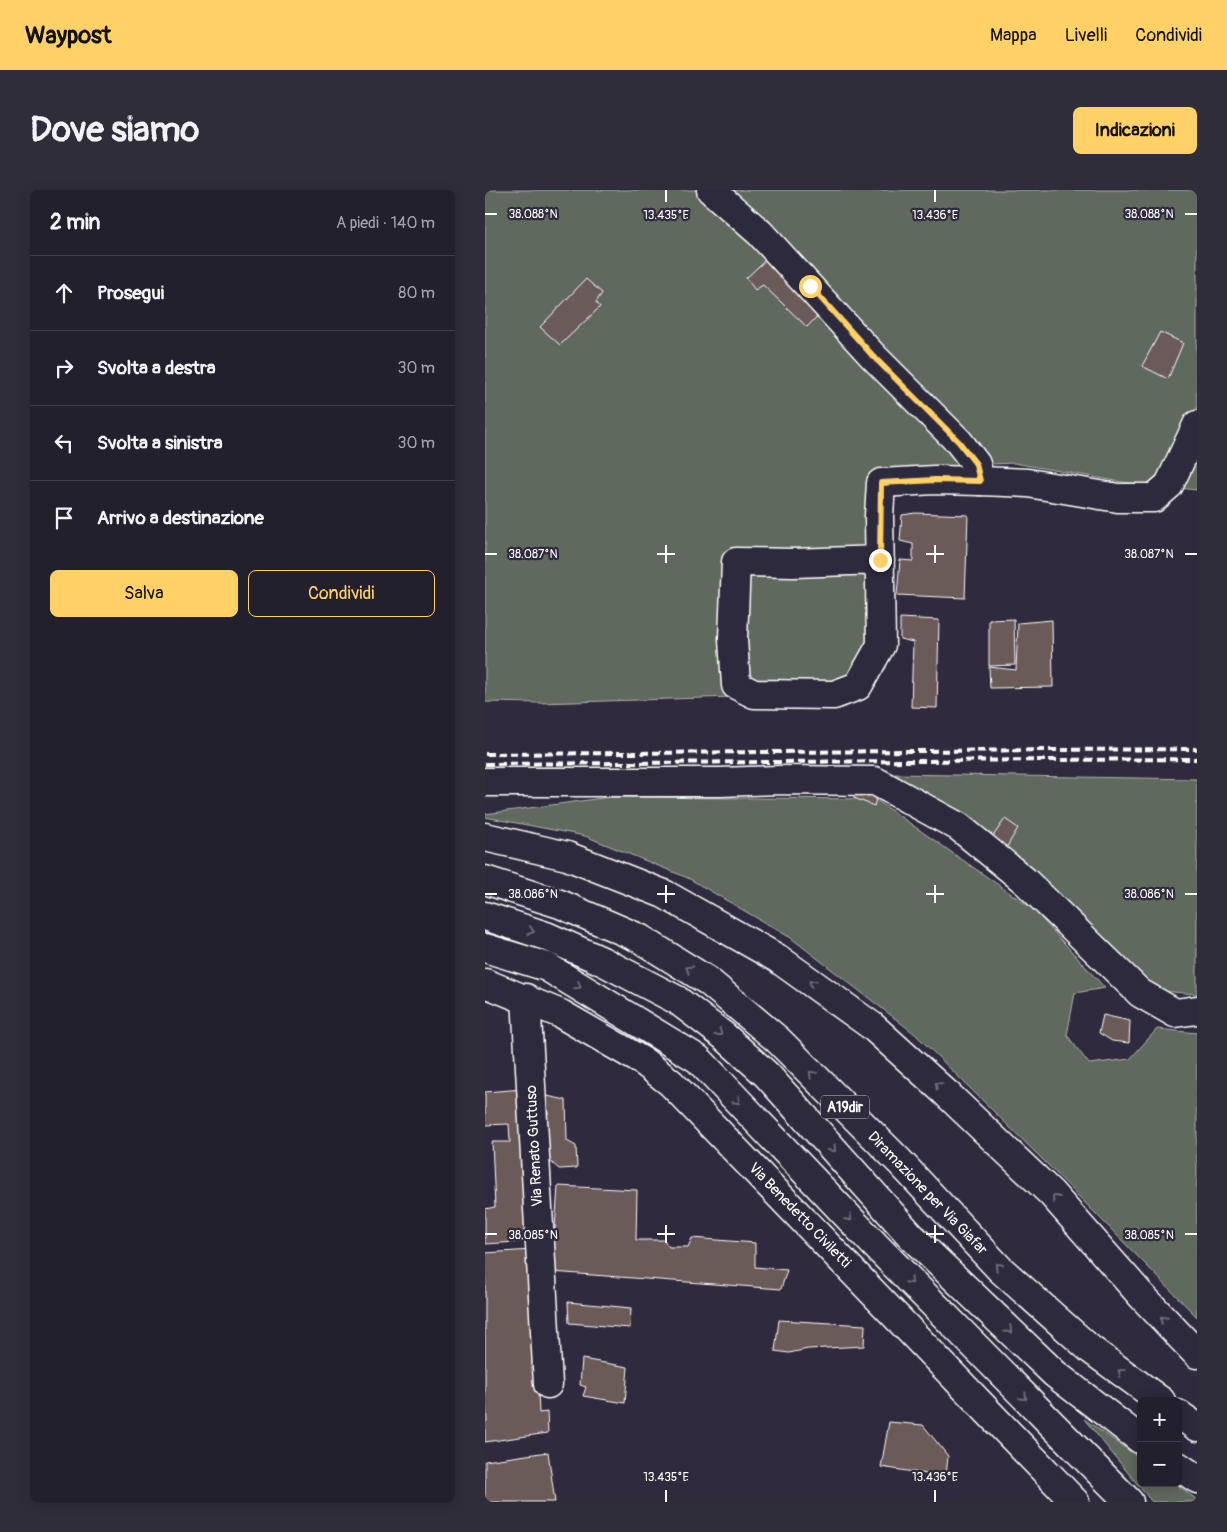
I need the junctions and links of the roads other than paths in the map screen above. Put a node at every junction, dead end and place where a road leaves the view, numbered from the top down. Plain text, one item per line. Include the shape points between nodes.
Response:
1 (711, 190) edge
2 (1197, 426) edge
3 (980, 481) junction
4 (880, 560) junction
5 (485, 782) edge
6 (485, 837) edge
7 (485, 880) edge
8 (485, 916) edge
9 (485, 948) edge
10 (485, 983) edge
11 (526, 998) junction
12 (1197, 1010) edge
13 (1197, 1354) edge
14 (548, 1384) dead end
15 (1156, 1397) edge
16 (1182, 1417) edge
17 (1197, 1427) edge
18 (1137, 1437) edge
19 (1182, 1469) edge
20 (1197, 1479) edge
21 (1075, 1502) edge
22 (1129, 1502) edge

1 - 3 main road via 760,233 873,356 959,442 976,464
2 - 3 main road via 1169,485 1155,498 1118,498 1028,483
3 - 4 main road via 881,483
4 - 4 main road via 881,645 858,686 834,695 754,694 736,685 733,639 736,562
5 - 12 main road via 875,781 959,827 1025,881 1141,993 1175,1013
13 -> 6 main road via 1051,1193 871,1026 777,958 664,894 567,856
15 -> 7 main road, Diramazione per Via Giafar / A19dir via 1091,1349 1000,1269 778,1040 708,981 639,938 560,904
8 -> 18 main road, A19dir via 546,936 602,961 677,1000 724,1036 767,1075 911,1236 1055,1374
9 -> 22 main road via 547,968 698,1059 876,1246
10 - 11 main road, Via Benedetto Civiletti
11 - 14 main road, Via Renato Guttuso
11 - 21 main road, Via Benedetto Civiletti via 606,1039 671,1083
16 - 17 main road
19 - 20 main road

